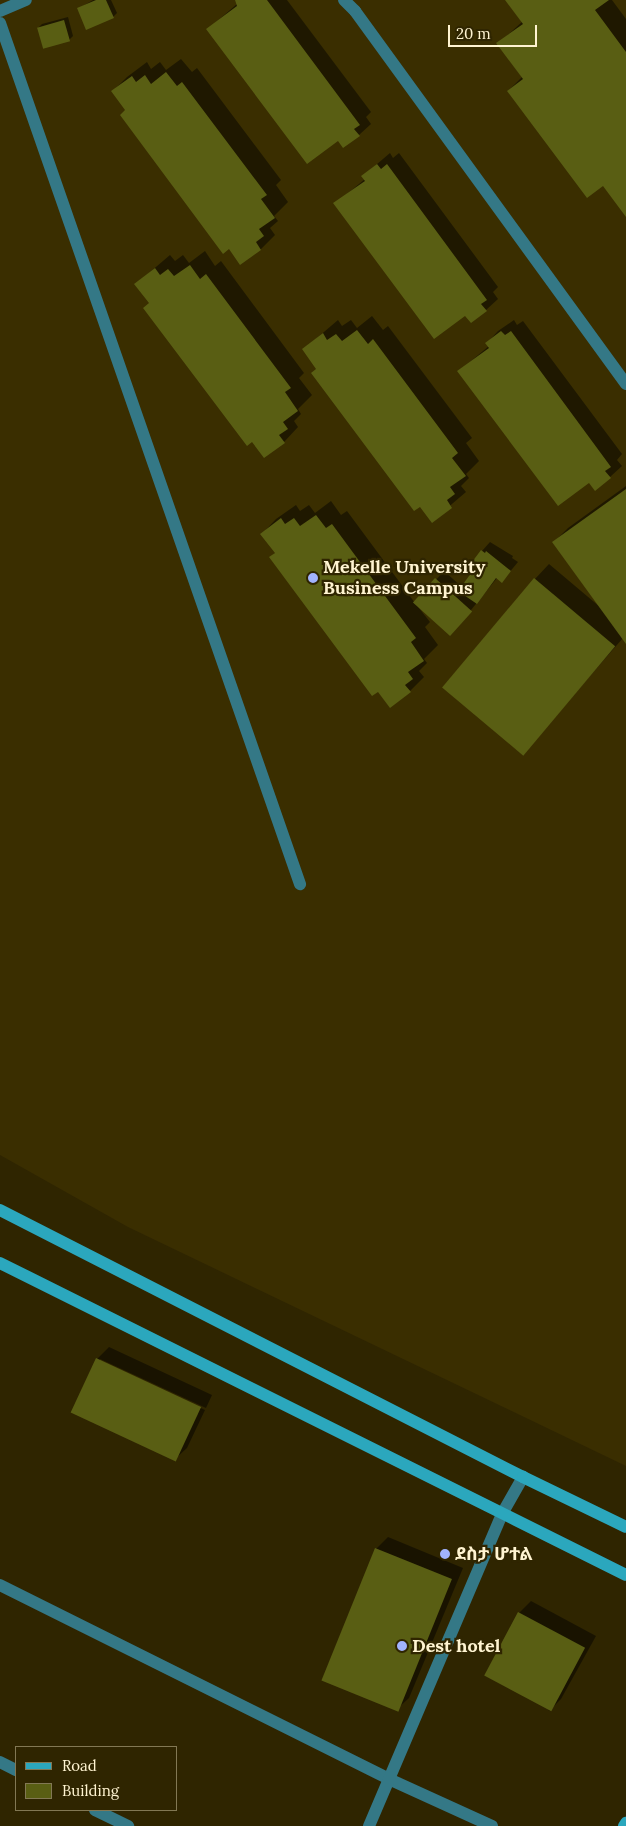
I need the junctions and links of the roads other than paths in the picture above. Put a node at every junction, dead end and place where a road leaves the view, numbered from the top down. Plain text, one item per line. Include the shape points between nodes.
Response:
1 (26, 0) edge
2 (344, 0) edge
3 (0, 11) edge
4 (0, 23) edge
5 (626, 384) edge
6 (300, 884) dead end
7 (0, 1210) edge
8 (0, 1263) edge
9 (523, 1477) junction
10 (502, 1514) junction
11 (626, 1527) edge
12 (626, 1575) edge
13 (0, 1585) edge
14 (0, 1762) edge
15 (15, 1770) edge
16 (391, 1780) junction
17 (97, 1811) edge
18 (128, 1826) edge
19 (369, 1826) edge
20 (492, 1826) edge

1 - 3 street
2 - 5 street
4 - 6 street
7 - 9 street
8 - 10 street
9 - 10 street
9 - 11 street
10 - 12 street
10 - 16 street
13 - 16 street
14 - 15 street
16 - 19 street
16 - 20 street
17 - 18 street

